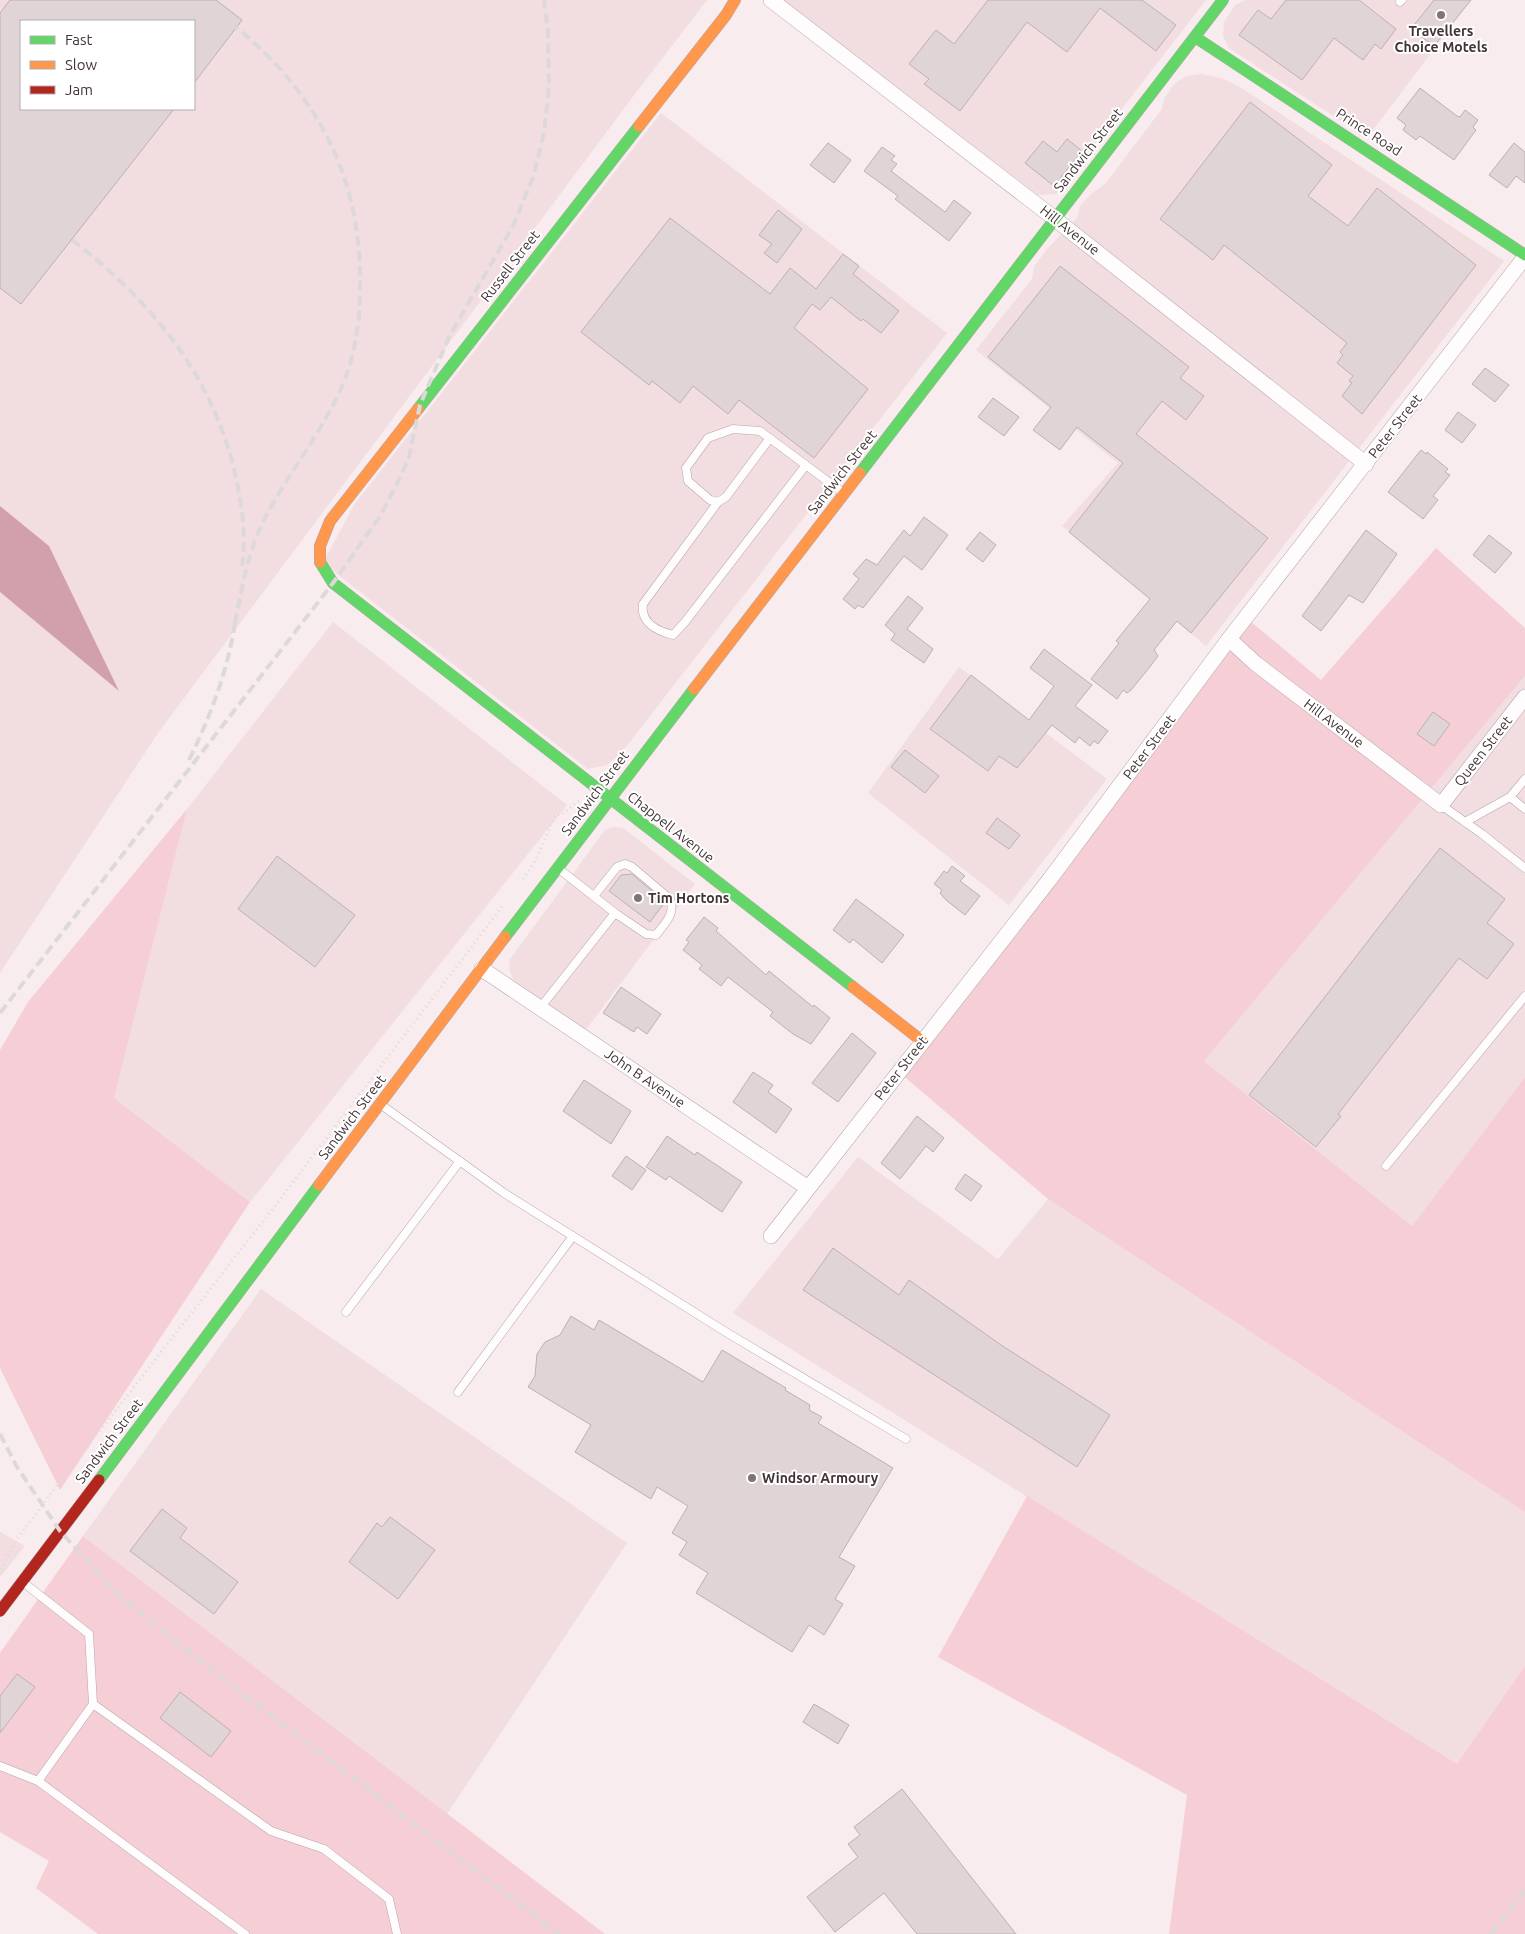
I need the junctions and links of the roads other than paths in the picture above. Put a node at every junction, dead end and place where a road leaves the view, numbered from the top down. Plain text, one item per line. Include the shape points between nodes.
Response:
1 (735, 0) edge
2 (771, 0) edge
3 (1223, 0) edge
4 (1194, 37) junction
5 (1055, 219) junction
6 (1525, 256) edge
7 (770, 438) junction
8 (1366, 464) junction
9 (806, 465) junction
10 (844, 493) junction
11 (718, 502) junction
12 (320, 555) joint
13 (1229, 639) junction
14 (1525, 697) edge
15 (1525, 779) edge
16 (1510, 797) junction
17 (610, 798) junction
18 (1440, 805) junction
19 (1525, 810) edge
20 (1465, 822) junction
21 (558, 868) junction
22 (1525, 868) edge
23 (594, 896) junction
24 (615, 913) junction
25 (482, 969) junction
26 (1525, 996) edge
27 (540, 1008) junction
28 (922, 1041) junction
29 (380, 1104) junction
30 (460, 1161) junction
31 (1386, 1166) dead end
32 (808, 1188) junction
33 (573, 1236) junction
34 (771, 1236) dead end
35 (346, 1312) dead end
36 (458, 1392) dead end
37 (906, 1439) dead end
38 (22, 1581) junction
39 (0, 1611) edge
40 (93, 1704) junction
41 (0, 1766) edge
42 (38, 1782) junction
43 (245, 1934) edge
44 (397, 1934) edge

1 - 12 main road, Russell Street via 330,521 321,541
2 - 5 street, Hill Avenue
3 - 4 main road, Sandwich Street
4 - 5 main road, Sandwich Street
4 - 6 main road, Prince Road
5 - 8 street, Hill Avenue
5 - 10 main road, Sandwich Street
6 - 8 street, Peter Street
7 - 9 lane
7 - 11 lane via 726,497
7 - 11 lane via 760,431 733,429 708,438 686,468 688,481 710,500
8 - 13 street, Peter Street
9 - 10 lane
9 - 11 lane via 685,622 672,635 662,632 646,621 643,604
10 - 17 main road, Sandwich Street
12 - 17 main road, Chappell Avenue via 321,569 333,583
13 - 18 street, Hill Avenue via 1255,664
13 - 28 street, Peter Street via 1050,879
14 - 18 street, Queen Street
15 - 16 lane
16 - 19 lane
16 - 20 lane
17 - 21 main road, Sandwich Street
17 - 28 main road, Chappell Avenue
18 - 20 lane
20 - 22 lane
21 - 23 lane
21 - 25 main road, Sandwich Street
23 - 24 lane
23 - 24 lane via 617,867 625,864 670,899 673,906 672,914 656,935 646,934
24 - 27 lane
25 - 27 street, John B Avenue
25 - 29 main road, Sandwich Street
26 - 31 lane
27 - 32 street, John B Avenue
28 - 32 street, Peter Street
29 - 30 lane
29 - 38 main road, Sandwich Street
30 - 33 lane
30 - 35 lane
32 - 34 street, Peter Street
33 - 36 lane
33 - 37 lane
38 - 39 main road, Sandwich Street
38 - 40 lane via 89,1634
40 - 42 lane
40 - 44 lane via 271,1831 324,1849 389,1899
41 - 42 lane
42 - 43 lane

